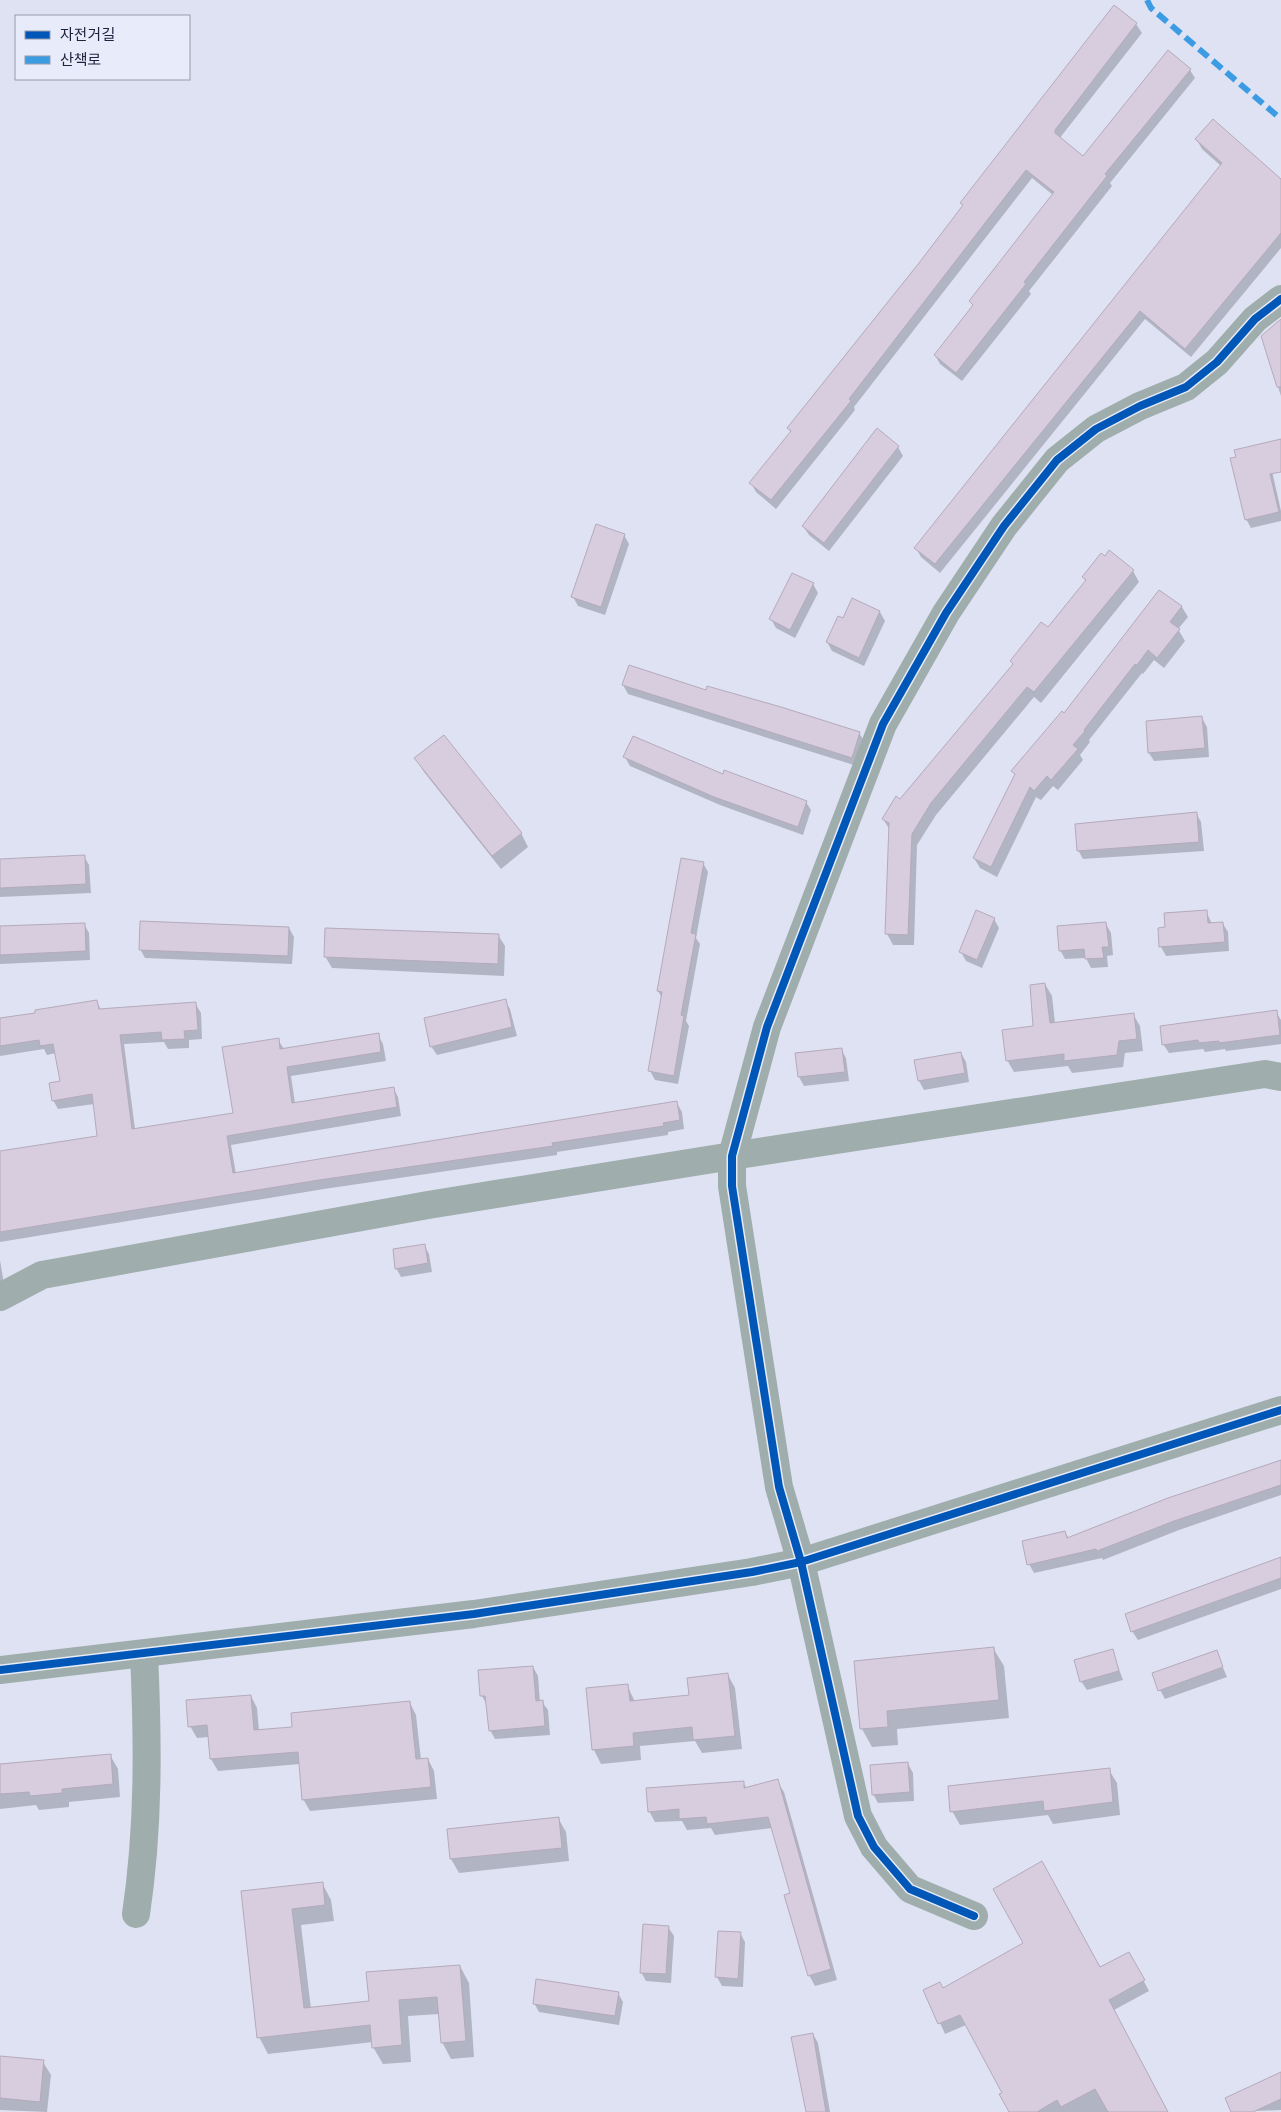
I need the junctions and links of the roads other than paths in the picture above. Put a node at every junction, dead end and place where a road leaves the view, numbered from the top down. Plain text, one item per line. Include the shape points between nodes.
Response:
1 (1281, 299) edge
2 (1281, 1077) edge
3 (732, 1156) junction
4 (0, 1297) edge
5 (1281, 1410) edge
6 (801, 1562) junction
7 (144, 1654) junction
8 (0, 1670) edge
9 (136, 1914) dead end
10 (974, 1916) dead end

1 - 3 street via 1256,319 1217,362 1186,387 1140,406 1096,430 1057,460 1004,526 946,614 883,724 767,1027
2 - 3 street via 1265,1074
3 - 4 street via 42,1275
3 - 6 street via 732,1186 779,1487
5 - 6 street
6 - 7 street via 474,1614
6 - 10 street via 858,1816 874,1847 910,1888
7 - 8 street
7 - 9 street via 149,1747 143,1865

